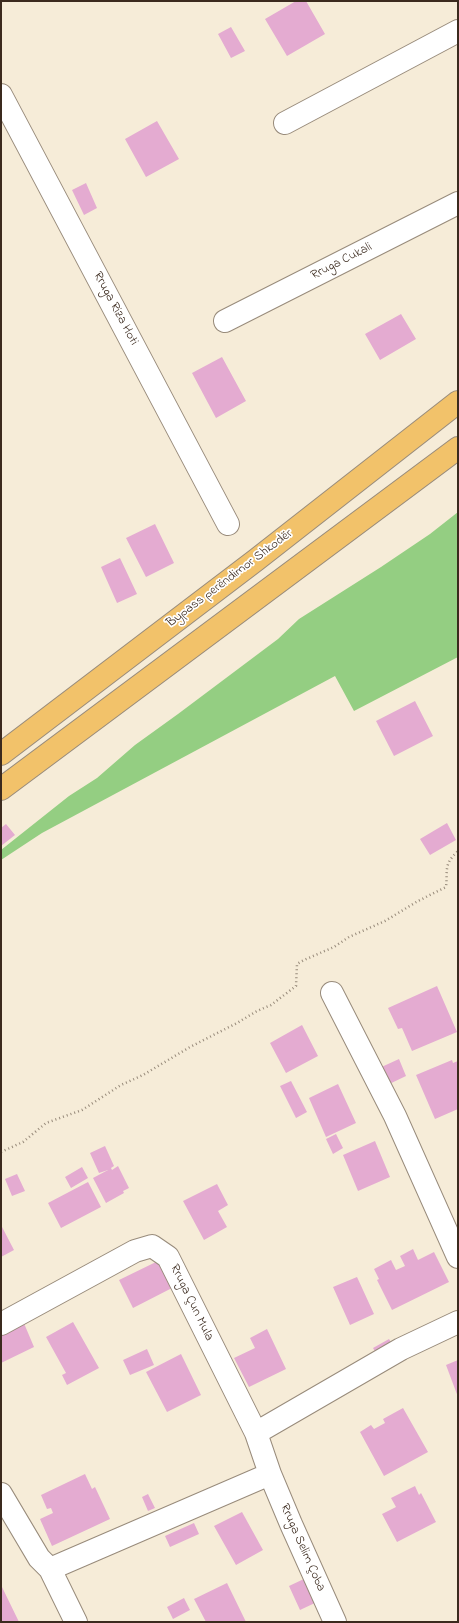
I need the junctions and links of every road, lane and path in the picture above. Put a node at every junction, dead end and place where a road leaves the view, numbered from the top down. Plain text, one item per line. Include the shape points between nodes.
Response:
1 (458, 31) edge
2 (1, 95) edge
3 (285, 123) dead end
4 (458, 203) edge
5 (225, 321) dead end
6 (458, 402) edge
7 (458, 448) edge
8 (228, 524) dead end
9 (1, 754) edge
10 (1, 789) edge
11 (458, 851) edge
12 (332, 993) dead end
13 (1, 1152) edge
14 (458, 1257) edge
15 (458, 1322) edge
16 (1, 1324) edge
17 (256, 1433) junction
18 (270, 1474) junction
19 (1, 1494) edge
20 (50, 1569) junction
21 (76, 1622) edge
22 (335, 1622) edge

1 - 3 street
2 - 8 street, Rruga Riza Hoti
4 - 5 street, Rruga Cukali
6 - 9 highway, Bypass perëndimor Shkodër
7 - 10 highway
11 - 13 path via 447,864 446,887 385,921 297,964 296,986 278,1001 176,1054 82,1110 46,1123 23,1142
12 - 14 street via 395,1116
15 - 17 street via 401,1349
16 - 17 street, Rruga Çun Mula via 135,1251 152,1246 168,1257
17 - 18 street, Rruga Çun Mula
18 - 20 street
18 - 22 street, Rruga Selim Çoba
19 - 20 street via 39,1558
20 - 21 street

